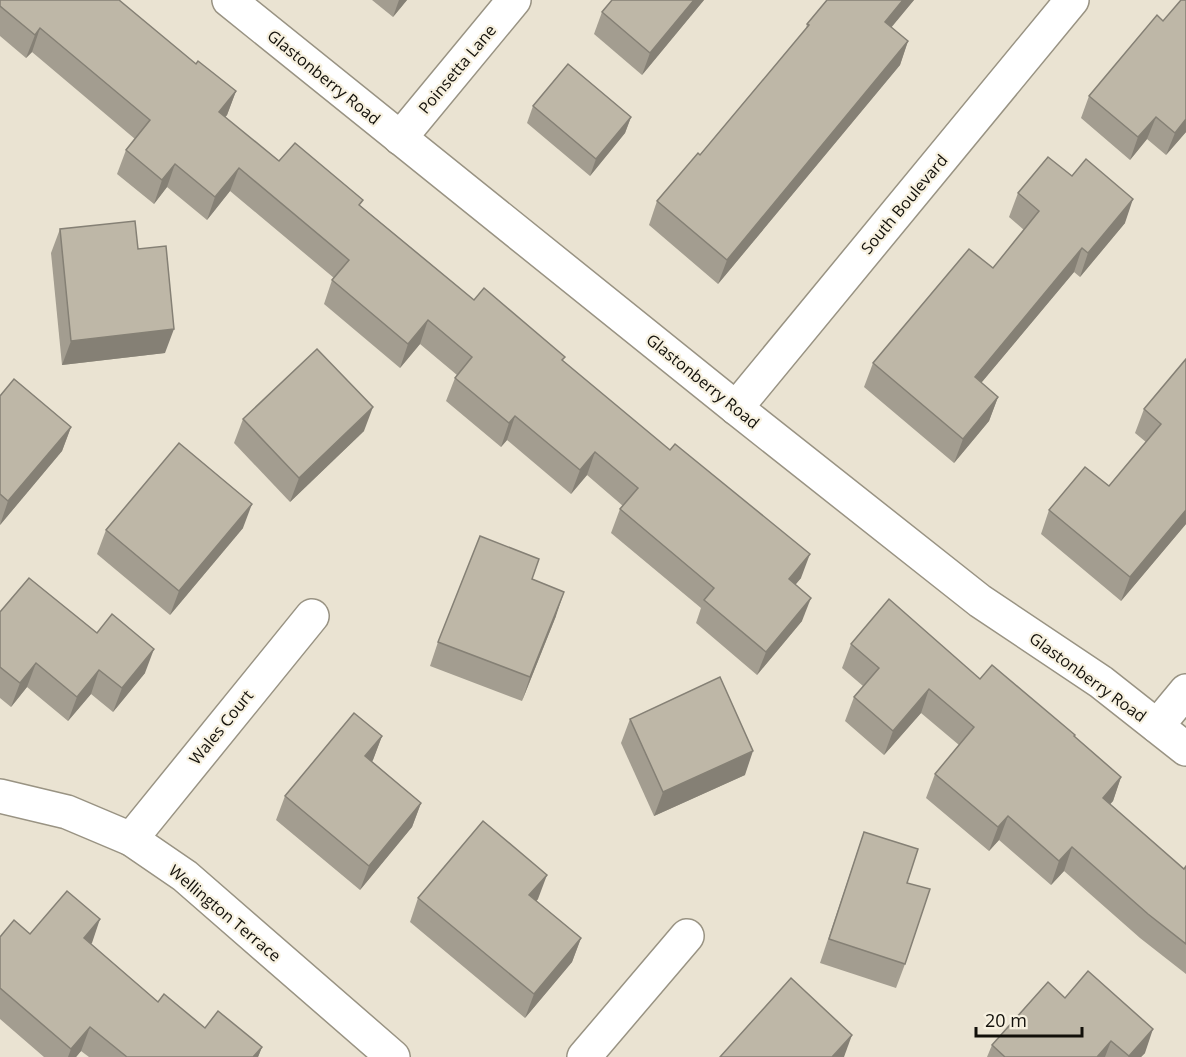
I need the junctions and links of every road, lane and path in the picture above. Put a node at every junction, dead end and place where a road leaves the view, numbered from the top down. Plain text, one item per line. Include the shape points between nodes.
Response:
1 (230, 0) edge
2 (513, 0) edge
3 (1072, 0) edge
4 (400, 138) junction
5 (736, 408) junction
6 (312, 616) dead end
7 (1186, 691) edge
8 (1157, 726) junction
9 (1186, 749) edge
10 (0, 796) edge
11 (131, 839) junction
12 (687, 936) dead end
13 (393, 1057) edge
14 (584, 1057) edge

1 - 4 street, Glastonberry Road
2 - 4 street, Poinsetta Lane
3 - 5 street, South Boulevard
4 - 5 street, Glastonberry Road
5 - 8 street, Glastonberry Road via 981,601 1101,682
6 - 11 street, Wales Court
7 - 8 street
8 - 9 street, Glastonberry Road
10 - 11 street, Wellington Terrace via 67,812
11 - 13 street, Wellington Terrace via 185,876
12 - 14 street

